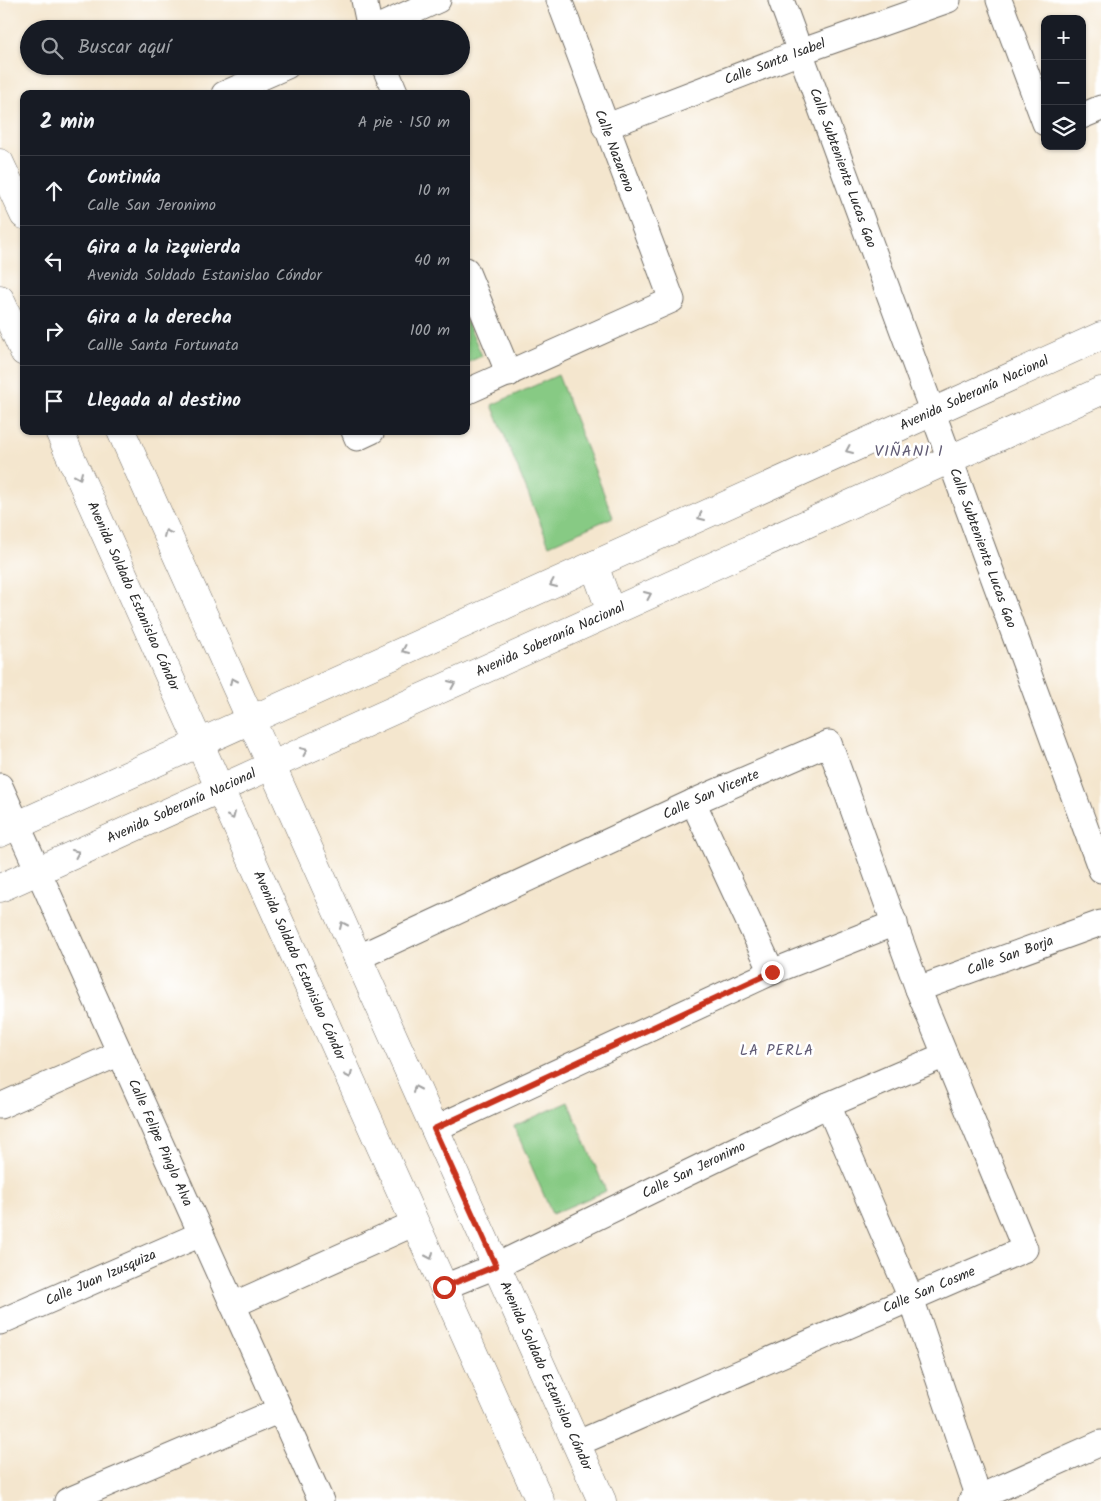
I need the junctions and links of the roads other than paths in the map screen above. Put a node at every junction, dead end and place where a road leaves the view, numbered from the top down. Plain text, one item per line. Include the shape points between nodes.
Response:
1 (364, 0) edge
2 (438, 0) edge
3 (559, 0) edge
4 (782, 0) edge
5 (948, 0) edge
6 (999, 0) edge
7 (368, 20) edge
8 (394, 20) edge
9 (800, 52) junction
10 (267, 75) edge
11 (388, 75) edge
12 (233, 90) edge
13 (394, 90) edge
14 (1101, 108) edge
15 (1041, 112) edge
16 (1086, 114) edge
17 (605, 127) junction
18 (0, 163) edge
19 (20, 207) edge
20 (470, 280) edge
21 (0, 299) edge
22 (1101, 336) edge
23 (20, 343) edge
24 (508, 374) junction
25 (470, 390) edge
26 (1101, 391) edge
27 (934, 412) junction
28 (61, 435) edge
29 (123, 435) edge
30 (952, 459) junction
31 (594, 565) junction
32 (611, 612) junction
33 (250, 720) junction
34 (200, 743) junction
35 (271, 766) junction
36 (0, 786) edge
37 (220, 789) junction
38 (693, 802) junction
39 (8, 829) edge
40 (1101, 870) edge
41 (38, 871) junction
42 (0, 888) edge
43 (895, 923) junction
44 (1101, 923) edge
45 (357, 958) junction
46 (772, 972) junction
47 (918, 989) junction
48 (120, 1053) junction
49 (946, 1056) junction
50 (828, 1105) junction
51 (0, 1106) edge
52 (434, 1129) junction
53 (415, 1223) junction
54 (201, 1234) junction
55 (496, 1266) junction
56 (444, 1287) junction
57 (911, 1298) junction
58 (233, 1305) junction
59 (0, 1322) edge
60 (280, 1410) junction
61 (1101, 1443) edge
62 (576, 1444) junction
63 (977, 1500) edge
64 (67, 1501) edge
65 (322, 1501) edge
66 (540, 1501) edge
67 (602, 1501) edge

1 - 7 street
2 - 8 street
3 - 17 street, Calle Nazareno
4 - 9 street, Calle Subteniente Lucas Gao
5 - 9 street, Calle Santa Isabel
6 - 15 street
9 - 17 street, Calle Santa Isabel
9 - 27 street, Calle Subteniente Lucas Gao
10 - 12 street
11 - 13 street
14 - 16 street
17 - 24 street, Calle Nazareno via 672,300
18 - 19 street
20 - 24 street
21 - 23 street
22 - 27 street, Avenida Soberanía Nacional
24 - 25 street
26 - 30 street, Avenida Soberanía Nacional
27 - 30 street, Calle Subteniente Lucas Gao
27 -> 31 street, Avenida Soberanía Nacional
28 -> 34 street, Avenida Soldado Estanislao Cóndor
33 -> 29 street, Avenida Soldado Estanislao Cóndor
32 -> 30 street, Avenida Soberanía Nacional
30 - 40 street, Calle Subteniente Lucas Gao
31 - 32 street
31 -> 33 street, Avenida Soberanía Nacional
35 -> 32 street, Avenida Soberanía Nacional
33 - 34 street, Avenida Soberanía Nacional
33 - 35 street, Avenida Soldado Estanislao Cóndor
34 - 37 street, Avenida Soldado Estanislao Cóndor
34 - 39 street, Avenida Soberanía Nacional
35 - 37 street, Avenida Soberanía Nacional
45 -> 35 street, Avenida Soldado Estanislao Cóndor
36 - 39 street, Calle Felipe Pinglo Alva
41 -> 37 street, Avenida Soberanía Nacional
37 -> 53 street, Avenida Soldado Estanislao Cóndor
38 - 43 street, Calle San Vicente via 829,743
38 - 45 street, Calle San Vicente
38 - 46 street
39 - 41 street, Calle Felipe Pinglo Alva
41 - 42 street, Avenida Soberanía Nacional
41 - 48 street, Calle Felipe Pinglo Alva
43 - 46 street
43 - 47 street, Calle San Vicente
44 - 47 street, Calle San Borja
52 -> 45 street, Avenida Soldado Estanislao Cóndor
46 - 52 street
47 - 49 street, Calle San Cosme
48 - 51 street
48 - 54 street, Calle Felipe Pinglo Alva
49 - 50 street, Calle San Jeronimo
49 - 57 street, Calle San Cosme via 1025,1249
50 - 55 street, Calle San Jeronimo
50 - 57 street
52 - 55 street, Avenida Soldado Estanislao Cóndor
53 -> 56 street, Avenida Soldado Estanislao Cóndor
53 - 58 street
54 - 58 street, Calle Felipe Pinglo Alva
54 - 59 street, Calle Juan Izusquiza
55 - 56 street, Calle San Jeronimo
55 - 62 street, Avenida Soldado Estanislao Cóndor
56 - 66 street, Avenida Soldado Estanislao Cóndor
57 - 62 street, Calle San Cosme
57 - 63 street
58 - 60 street, Calle Felipe Pinglo Alva
60 - 64 street
60 - 65 street, Calle Felipe Pinglo Alva
61 - 63 street
62 - 67 street, Avenida Soldado Estanislao Cóndor

